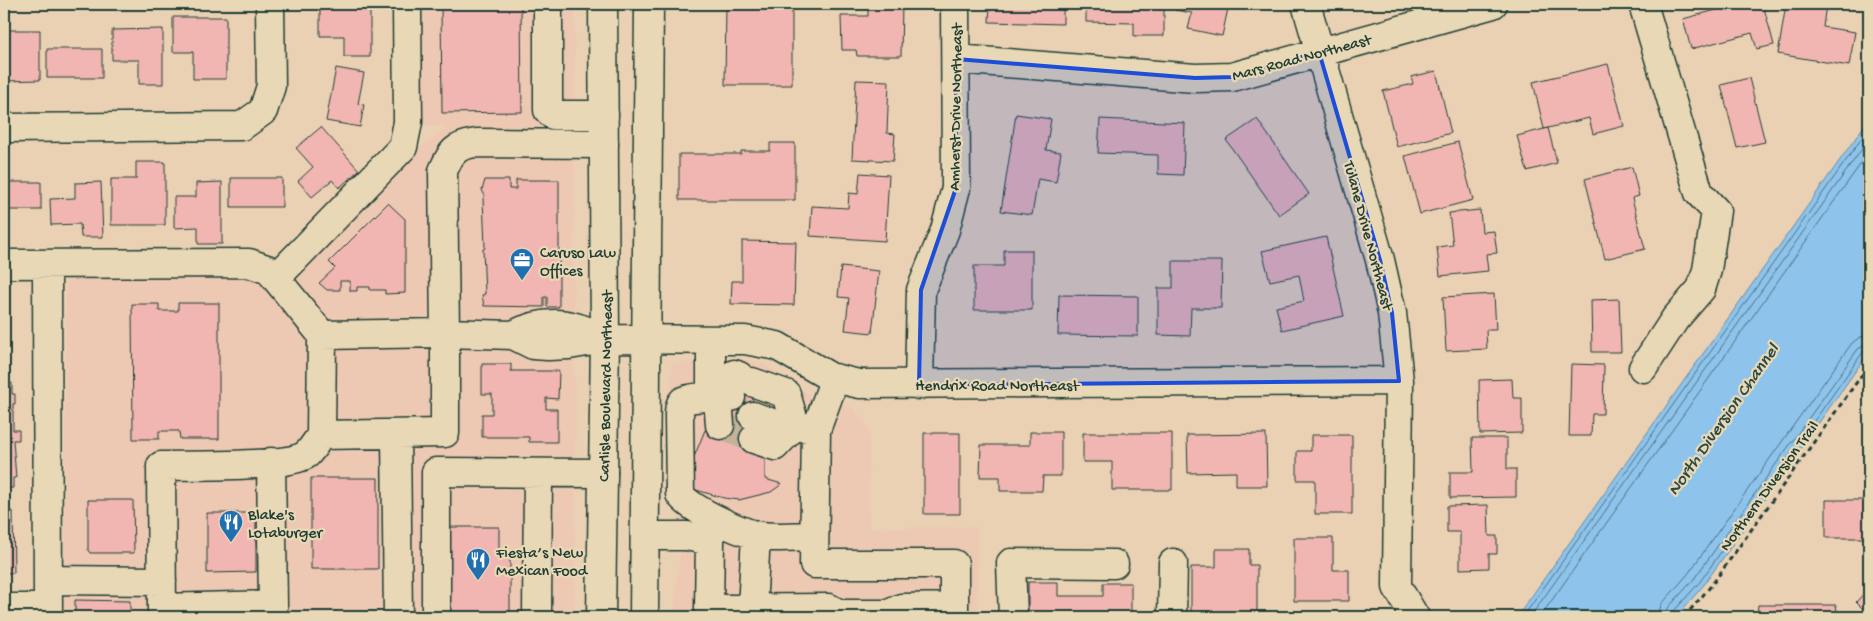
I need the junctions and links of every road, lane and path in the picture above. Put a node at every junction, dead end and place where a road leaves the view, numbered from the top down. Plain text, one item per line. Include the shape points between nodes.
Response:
1 (270, 4) edge
2 (407, 4) edge
3 (548, 4) edge
4 (603, 4) edge
5 (649, 4) edge
6 (955, 4) edge
7 (1306, 4) edge
8 (1493, 4) edge
9 (1643, 4) edge
10 (1319, 52) junction
11 (956, 59) junction
12 (604, 115) junction
13 (4, 128) edge
14 (604, 144) junction
15 (4, 264) edge
16 (47, 264) junction
17 (276, 278) junction
18 (445, 333) junction
19 (322, 335) junction
20 (605, 339) junction
21 (648, 340) junction
22 (711, 341) junction
23 (1869, 365) edge
24 (1644, 368) dead end
25 (835, 378) junction
26 (1399, 381) junction
27 (920, 385) junction
28 (737, 404) junction
29 (806, 428) junction
30 (396, 434) junction
31 (321, 436) junction
32 (271, 462) junction
33 (538, 473) junction
34 (603, 473) junction
35 (756, 535) junction
36 (645, 536) junction
37 (814, 536) junction
38 (1173, 563) dead end
39 (814, 564) junction
40 (1114, 564) dead end
41 (48, 580) junction
42 (162, 580) junction
43 (4, 608) edge
44 (752, 609) junction
45 (273, 611) edge
46 (817, 611) edge
47 (162, 612) edge
48 (954, 612) edge
49 (48, 613) edge
50 (398, 617) edge
51 (436, 617) edge
52 (537, 617) edge
53 (601, 617) edge
54 (644, 617) edge
55 (1013, 617) edge
56 (1172, 617) edge
57 (1415, 617) edge
58 (1684, 617) edge

1 - 13 street via 271,86 263,111 242,126
2 - 17 street via 408,122 403,147
3 - 12 street via 548,110 553,115
4 - 12 street, Carlisle Boulevard Northeast
5 - 21 street
6 - 11 street, Amherst Drive Northeast
7 - 10 street, Tulane Drive Northeast
8 - 10 street, Mars Road Northeast
9 - 24 street via 1699,193 1716,211 1701,289 1675,319
10 - 11 street, Mars Road Northeast via 1232,77 1195,78
10 - 26 street, Tulane Drive Northeast via 1380,260 1392,313
11 - 27 street, Amherst Drive Northeast via 956,188 945,230 921,290
12 - 14 street, Carlisle Boulevard Northeast
14 - 18 street via 476,143 462,145 449,155 443,171
14 - 20 street, Carlisle Boulevard Northeast
15 - 16 street
16 - 17 street via 249,263 269,270
16 - 41 street
17 - 19 street
18 - 19 street
18 - 20 street via 513,335 533,325 568,325 582,327
18 - 30 street via 445,433
19 - 31 street
20 - 21 street, Hendrix Road Northeast
20 - 34 street, Carlisle Boulevard Northeast
21 - 22 street, Hendrix Road Northeast
21 - 36 street
22 - 25 street, Hendrix Road Northeast via 745,340 777,346
22 - 28 street
23 - 58 path, Northern Diversion Trail via 1711,586
25 - 27 street, Hendrix Road Northeast via 859,384
25 - 29 street
26 - 27 street, Hendrix Road Northeast
26 - 57 street, Tulane Drive Northeast via 1397,587
28 - 29 street via 777,435
28 - 29 street via 786,394
28 - 35 street via 692,398 681,404 680,494 684,502 695,509
29 - 37 street
30 - 31 street
30 - 50 street
31 - 32 street via 306,454
32 - 42 street via 161,466
32 - 45 street
33 - 34 street
33 - 51 street via 436,472
33 - 52 street
34 - 53 street, Carlisle Boulevard Northeast
35 - 37 street
35 - 44 street
36 - 44 street via 686,536 710,541 709,609
36 - 54 street
37 - 39 street
38 - 56 street
39 - 46 street
39 - 48 street via 954,564
40 - 55 street via 1011,562
41 - 42 street
41 - 49 street
42 - 47 street
43 - 49 street
44 - 46 street
45 - 47 street
46 - 48 street via 889,614 901,608

